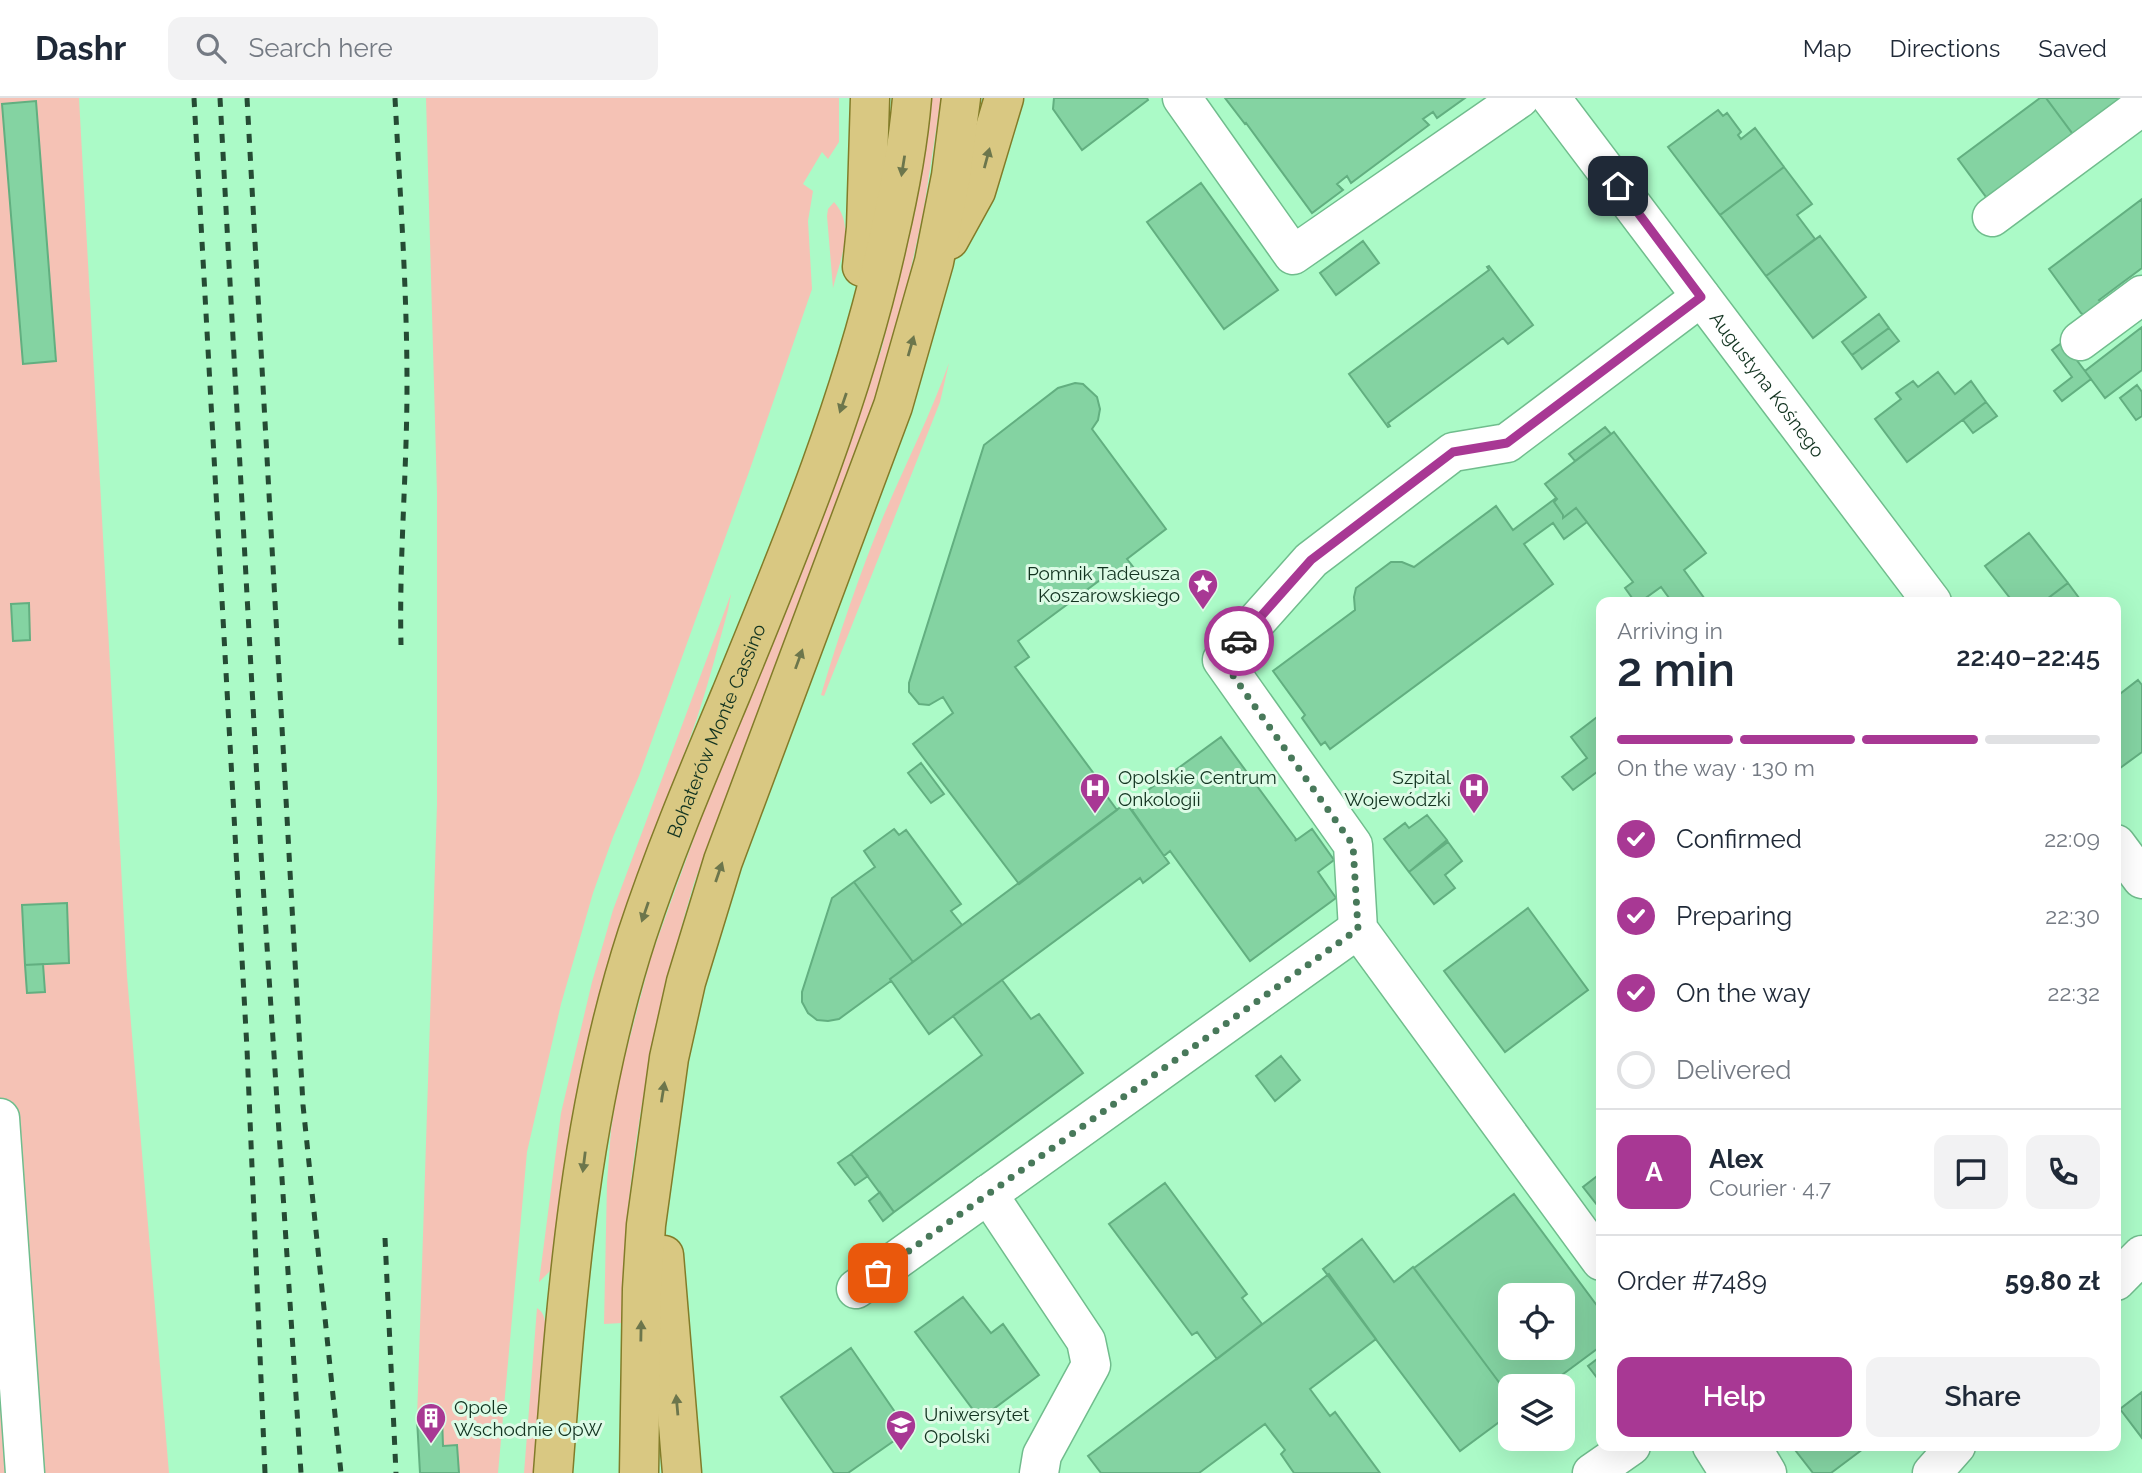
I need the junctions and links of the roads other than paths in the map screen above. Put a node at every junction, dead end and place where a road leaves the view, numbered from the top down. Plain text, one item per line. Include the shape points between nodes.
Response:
1 (870, 98) edge
2 (912, 98) edge
3 (961, 98) edge
4 (1004, 98) edge
5 (1182, 98) edge
6 (1520, 98) edge
7 (1551, 98) edge
8 (2142, 106) edge
9 (1992, 217) dead end
10 (934, 262) junction
11 (2142, 295) edge
12 (1701, 297) junction
13 (864, 338) junction
14 (2080, 341) dead end
15 (1928, 597) edge
16 (1358, 929) junction
17 (0, 1118) edge
18 (653, 1160) junction
19 (988, 1194) junction
20 (1596, 1254) edge
21 (2142, 1255) edge
22 (2121, 1276) edge
23 (856, 1289) dead end
24 (561, 1372) junction
25 (1623, 1451) edge
26 (1715, 1451) edge
27 (1754, 1451) edge
28 (1952, 1451) edge
29 (24, 1473) edge
30 (553, 1473) edge
31 (579, 1473) edge
32 (639, 1473) edge
33 (682, 1473) edge
34 (1039, 1473) edge
35 (1592, 1473) edge
36 (1729, 1473) edge
37 (1767, 1473) edge
38 (1932, 1473) edge

1 - 13 main road via 859,306
2 -> 13 main road, Bohaterów Monte Cassino via 897,199
3 - 10 main road
10 -> 4 main road via 976,191
5 - 6 street via 1293,255
7 - 12 street, Augustyna Kośnego
8 - 9 street
18 -> 10 main road via 669,1058 704,919 894,406
11 - 14 street
12 - 15 street, Augustyna Kośnego
12 - 16 street via 1507,443 1453,452 1311,560 1222,660 1353,845
13 -> 24 main road, Bohaterów Monte Cassino via 812,487 679,819 618,998 585,1149
16 - 19 street
16 - 20 street
17 - 29 street
32 -> 18 main road via 642,1289
33 -> 18 main road
19 - 23 street
19 - 34 street via 1086,1341 1091,1365 1042,1455
21 - 22 street
24 - 30 main road, Bohaterów Monte Cassino
24 - 31 main road
25 - 35 street
26 - 36 street
27 - 37 street
28 - 38 street

